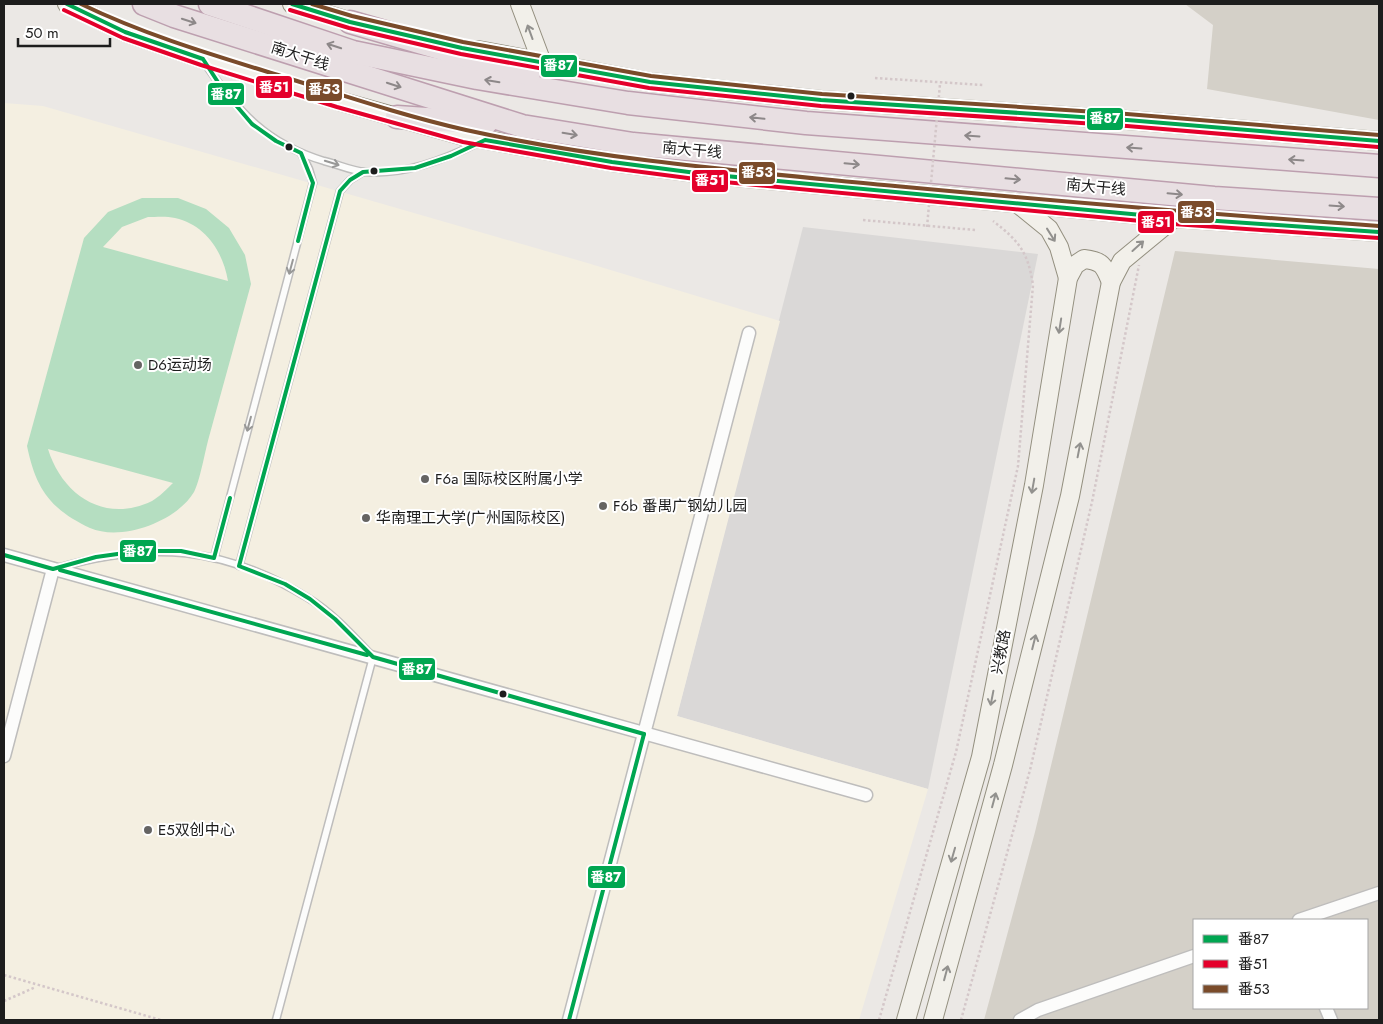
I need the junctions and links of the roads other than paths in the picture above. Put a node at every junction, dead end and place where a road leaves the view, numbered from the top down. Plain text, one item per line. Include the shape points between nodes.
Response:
1 (67, 4) edge
2 (144, 4) edge
3 (210, 4) edge
4 (292, 4) edge
5 (520, 4) edge
6 (350, 22) junction
7 (203, 59) junction
8 (541, 60) junction
9 (628, 103) junction
10 (397, 117) junction
11 (522, 126) junction
12 (485, 140) junction
13 (1379, 141) edge
14 (301, 154) junction
15 (1379, 166) edge
16 (363, 172) junction
17 (1017, 203) junction
18 (1379, 209) edge
19 (1174, 218) junction
20 (1379, 232) edge
21 (1068, 278) junction
22 (1111, 282) junction
23 (749, 333) dead end
24 (4, 555) edge
25 (214, 558) junction
26 (239, 566) junction
27 (53, 569) junction
28 (373, 656) junction
29 (644, 734) junction
30 (4, 756) edge
31 (866, 795) dead end
32 (1379, 893) edge
33 (1302, 919) edge
34 (1193, 956) edge
35 (276, 1020) edge
36 (569, 1020) edge
37 (906, 1020) edge
38 (933, 1020) edge
39 (1020, 1020) edge

1 - 7 main road via 125,32
2 -> 11 highway, 南大干线
9 -> 3 highway, 南大干线 via 477,78 353,52
4 - 6 main road
8 -> 5 main road
6 - 8 main road via 462,48
6 - 9 highway
7 - 10 main road
7 - 14 lane via 223,90 252,124
8 - 13 main road via 650,82 821,100
15 -> 9 highway, 南大干线 via 806,124
10 - 11 highway
10 - 12 main road
11 -> 18 highway, 南大干线 via 667,148 1214,198
12 - 16 lane via 415,168
12 - 17 main road via 704,174
14 -> 16 lane
14 -> 25 lane via 310,169 313,183
16 - 26 lane via 340,191
17 - 19 main road
17 -> 21 main road via 1050,229
19 - 20 main road
22 -> 19 main road, 兴教路 via 1122,261
21 - 22 main road via 1084,259 1098,260
21 -> 37 main road, 兴教路 via 1034,485 981,758
38 -> 22 main road, 兴教路 via 1003,765 1070,496
23 - 29 street
24 - 27 street
25 - 26 lane
25 - 27 lane via 181,552 139,551 96,557
26 - 28 lane via 271,578 310,599
27 - 28 street
27 - 30 street
28 - 29 street
28 - 35 lane
29 - 31 street
29 - 36 street
32 - 33 street
34 - 39 street via 1038,1010

